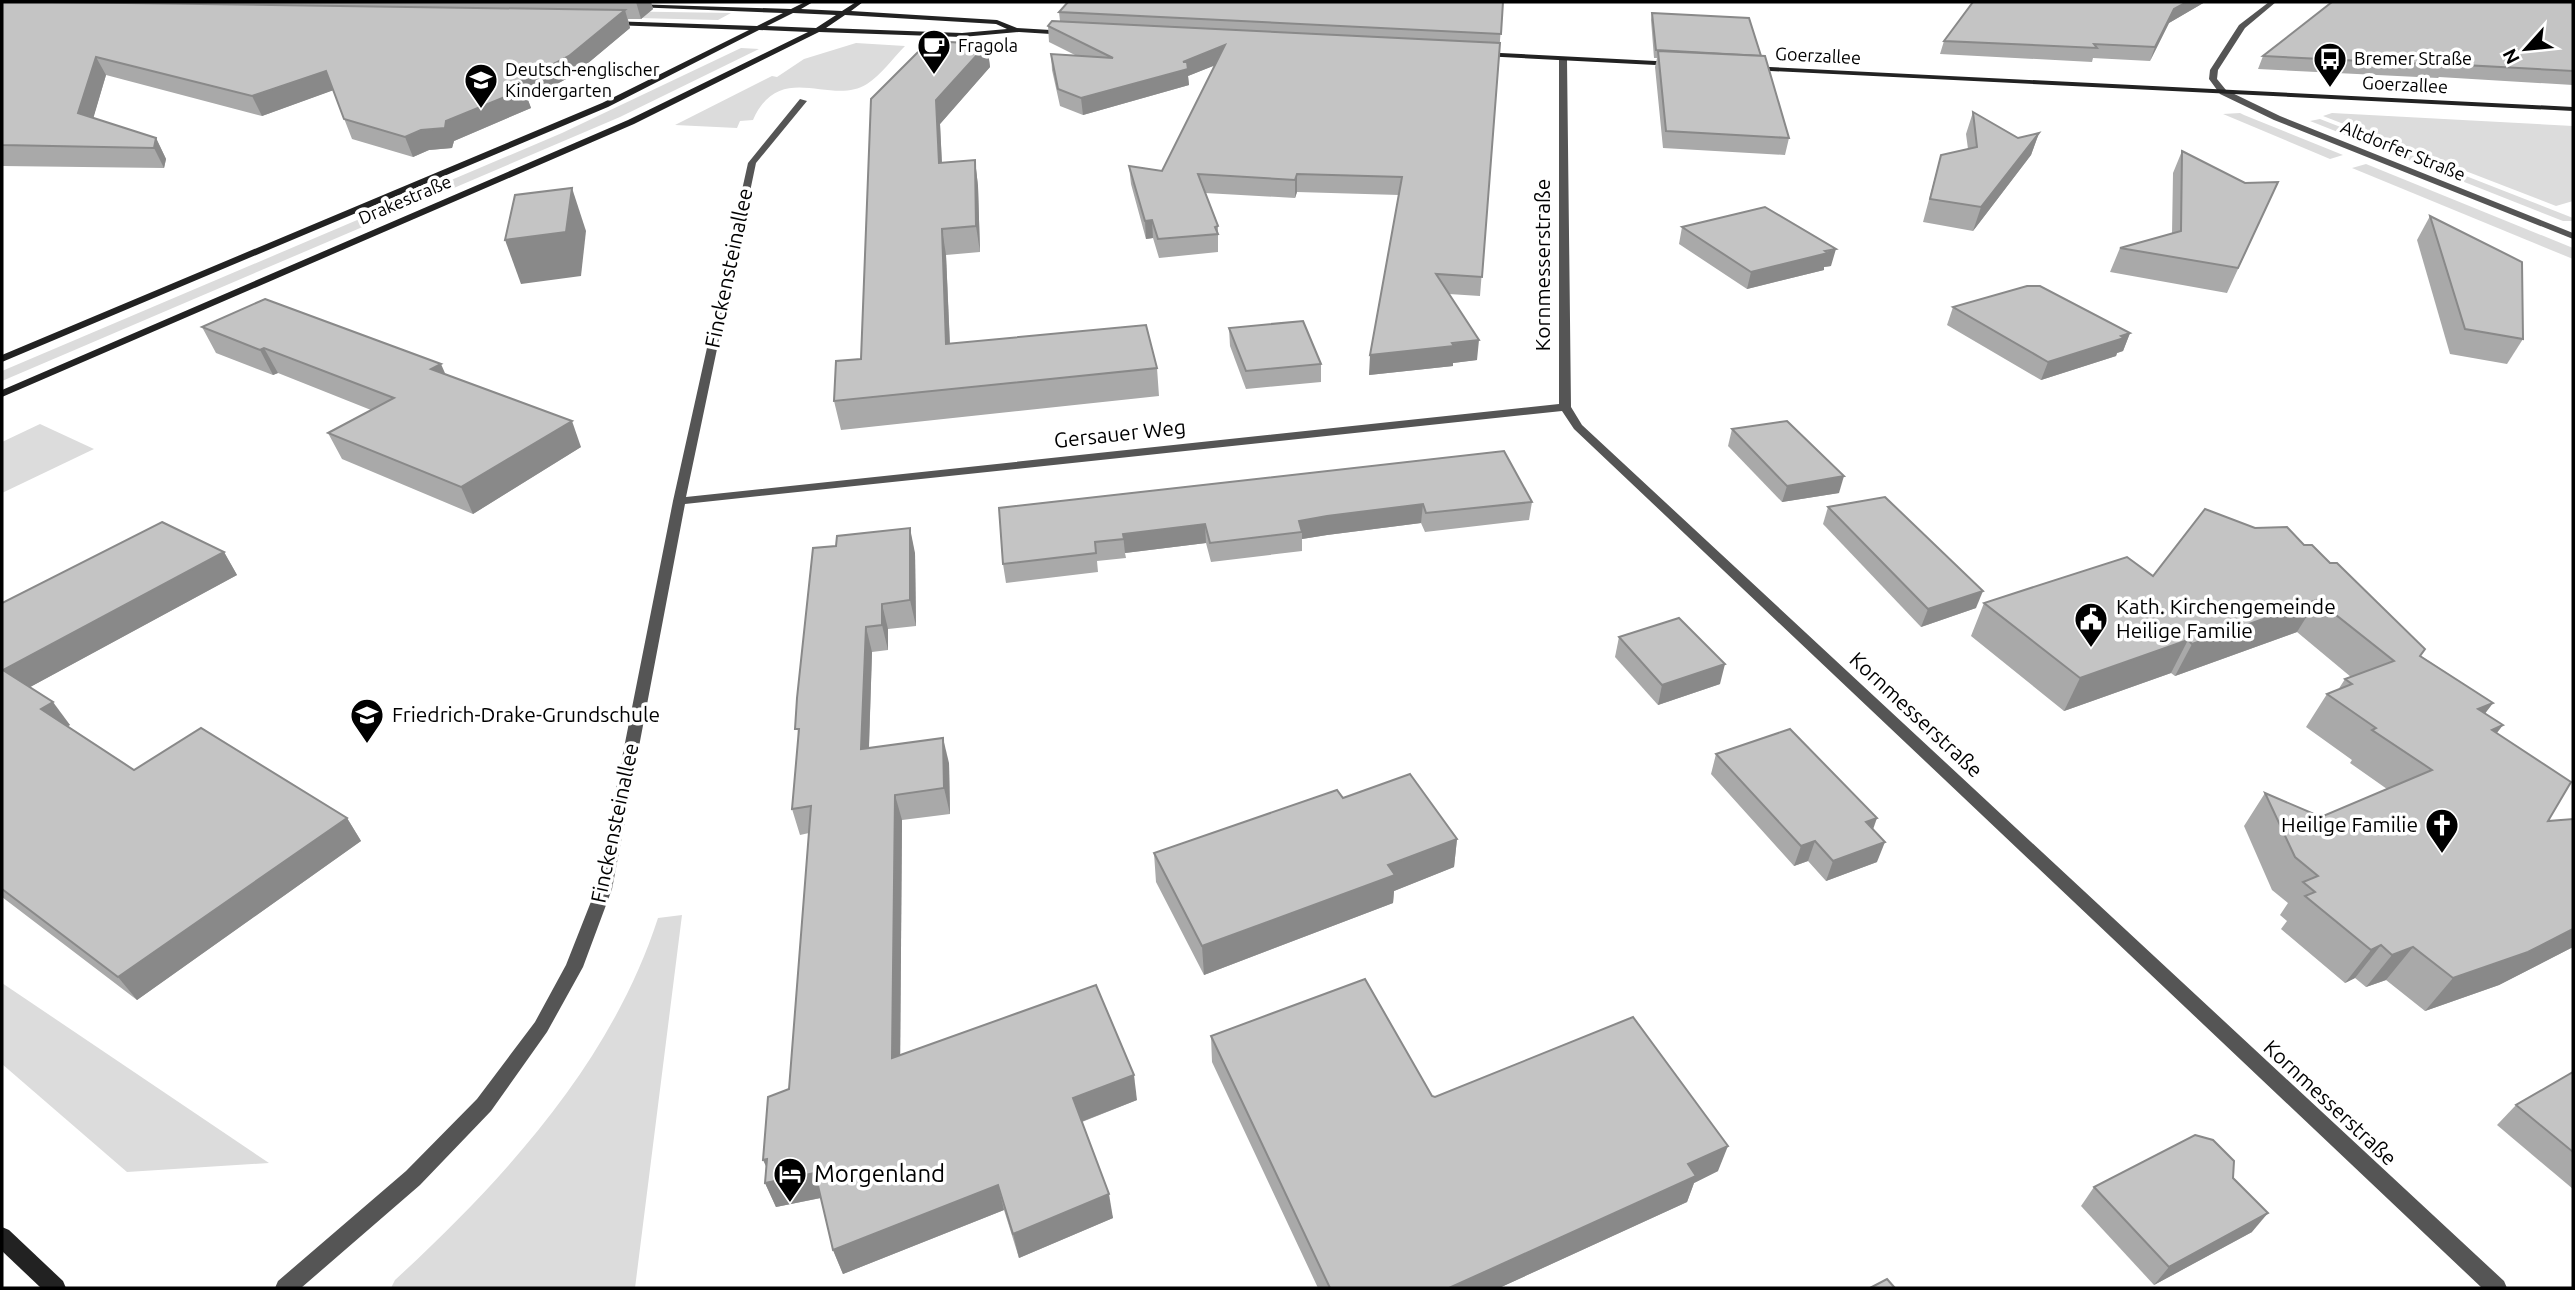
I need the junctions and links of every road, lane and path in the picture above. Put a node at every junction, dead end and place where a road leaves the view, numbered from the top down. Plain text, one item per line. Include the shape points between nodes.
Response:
1 (810, 2) edge
2 (860, 2) edge
3 (2273, 2) edge
4 (626, 5) dead end
5 (796, 9) junction
6 (845, 12) junction
7 (601, 23) edge
8 (761, 27) junction
9 (818, 30) junction
10 (1019, 30) junction
11 (1074, 33) edge
12 (1472, 54) edge
13 (1563, 58) junction
14 (1679, 64) edge
15 (1748, 68) edge
16 (2223, 92) junction
17 (803, 101) dead end
18 (2573, 109) edge
19 (2573, 236) edge
20 (2, 359) edge
21 (2, 394) edge
22 (1565, 407) junction
23 (679, 501) junction
24 (2, 1237) edge
25 (55, 1288) edge
26 (285, 1288) edge
27 (2497, 1288) edge

1 - 5 main road, Drakestraße
2 - 6 main road, Drakestraße
3 - 16 street via 2242,27 2214,70 2213,79
4 - 5 main road
5 - 6 main road
5 - 8 main road, Drakestraße
6 - 9 main road, Drakestraße
6 - 10 main road via 997,22
7 - 8 main road
8 - 9 main road
8 - 20 main road, Drakestraße via 605,105
9 - 10 main road via 962,35
9 - 21 main road, Drakestraße via 631,122
10 - 11 main road
12 - 13 main road
13 - 14 main road
13 - 22 street, Kornmesserstraße
15 - 16 main road, Goerzallee
16 - 18 main road, Goerzallee
16 - 19 street, Altdorfer Straße
17 - 23 street, Finckensteinallee via 752,163
22 - 23 street, Gersauer Weg
22 - 27 street, Kornmesserstraße via 1578,426
23 - 26 street, Finckensteinallee via 604,889 575,967 541,1027 484,1105 412,1178
24 - 25 main road

